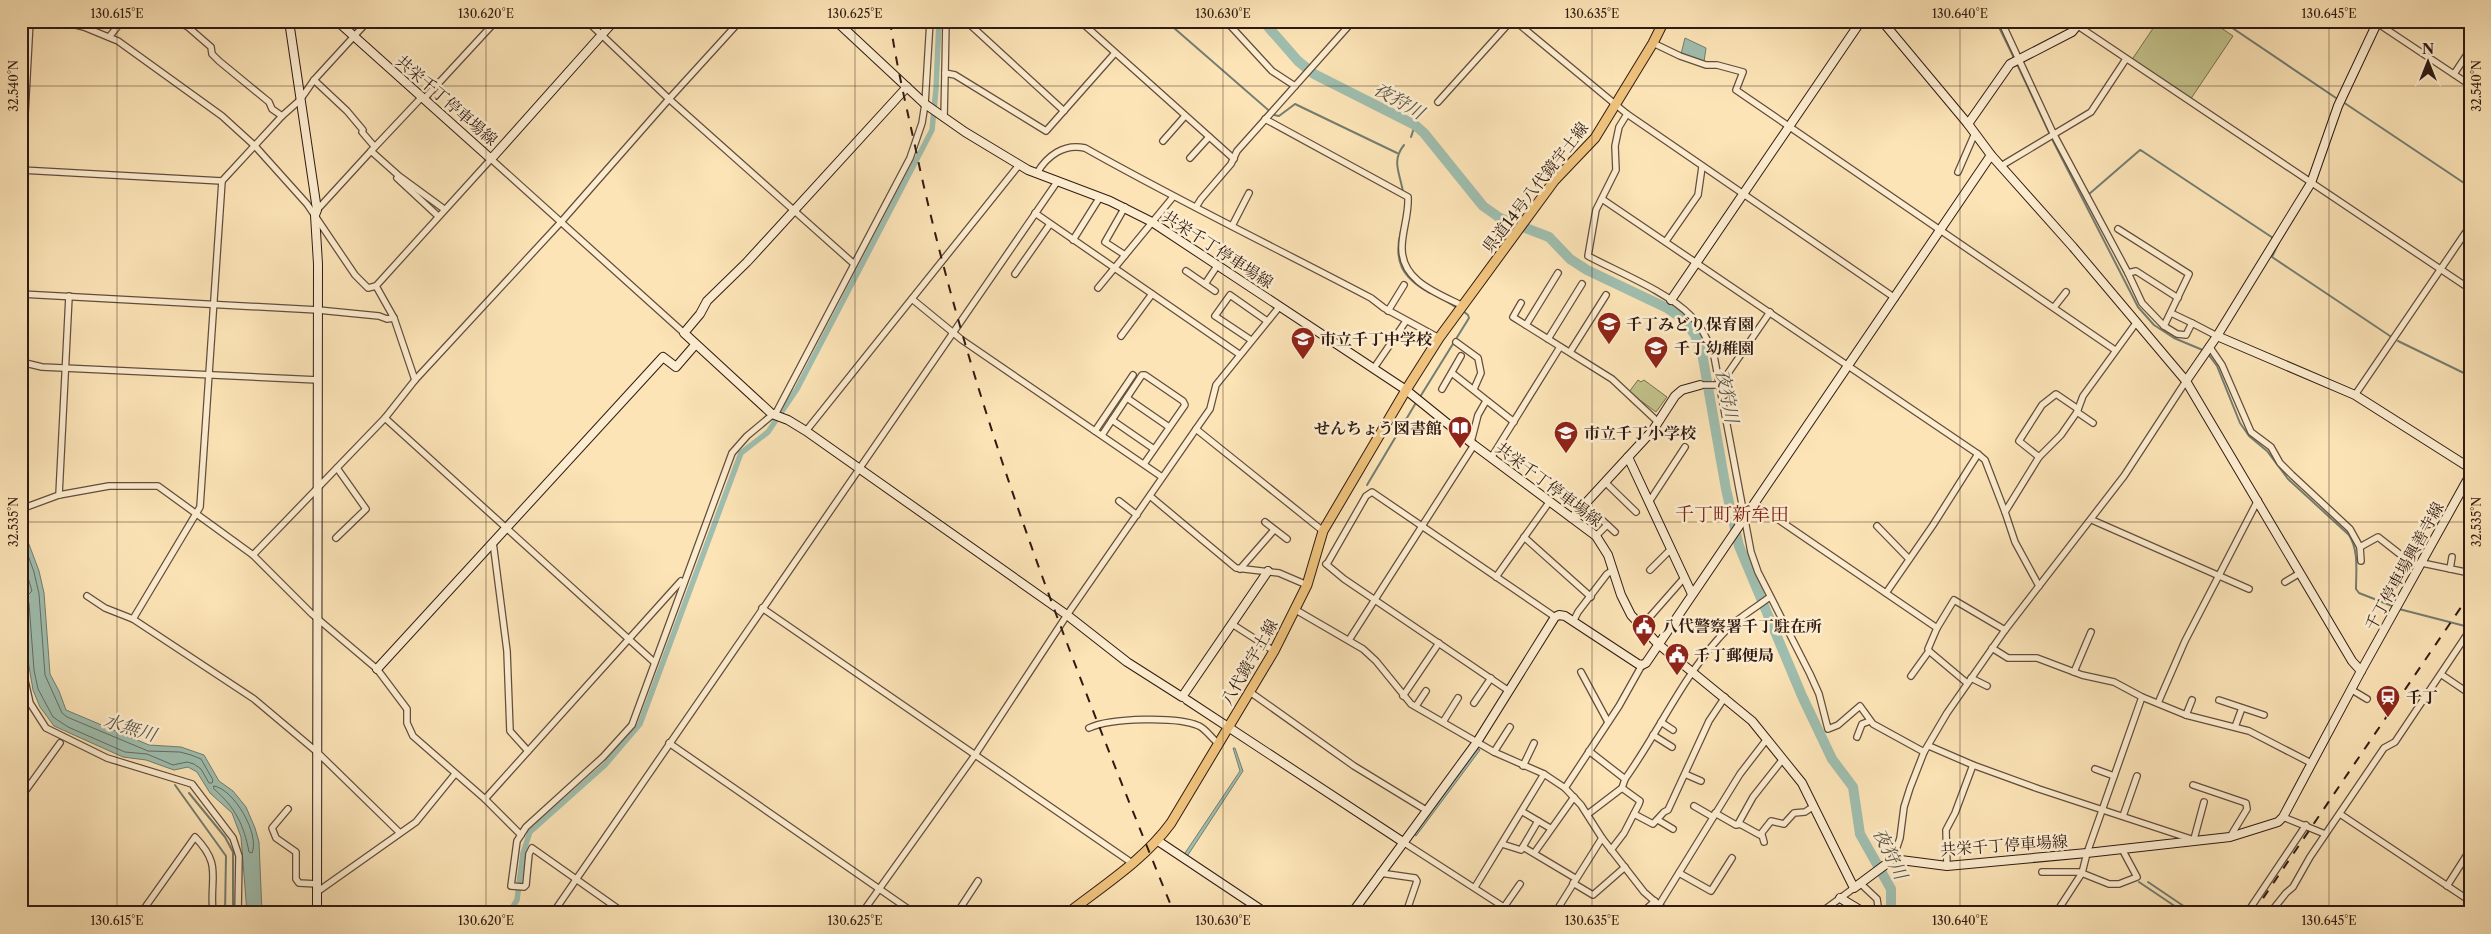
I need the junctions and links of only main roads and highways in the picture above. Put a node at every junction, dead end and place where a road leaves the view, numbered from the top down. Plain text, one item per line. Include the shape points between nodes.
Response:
1 (1664, 21) edge
2 (1407, 392) joint
3 (1068, 913) edge

1 - 2 main road, 県道14号八代鏡宇土線 via 1654,43 1595,138 1554,181 1439,338
2 - 3 main road, 八代鏡宇土線 via 1323,531 1296,610 1183,804 1158,840

